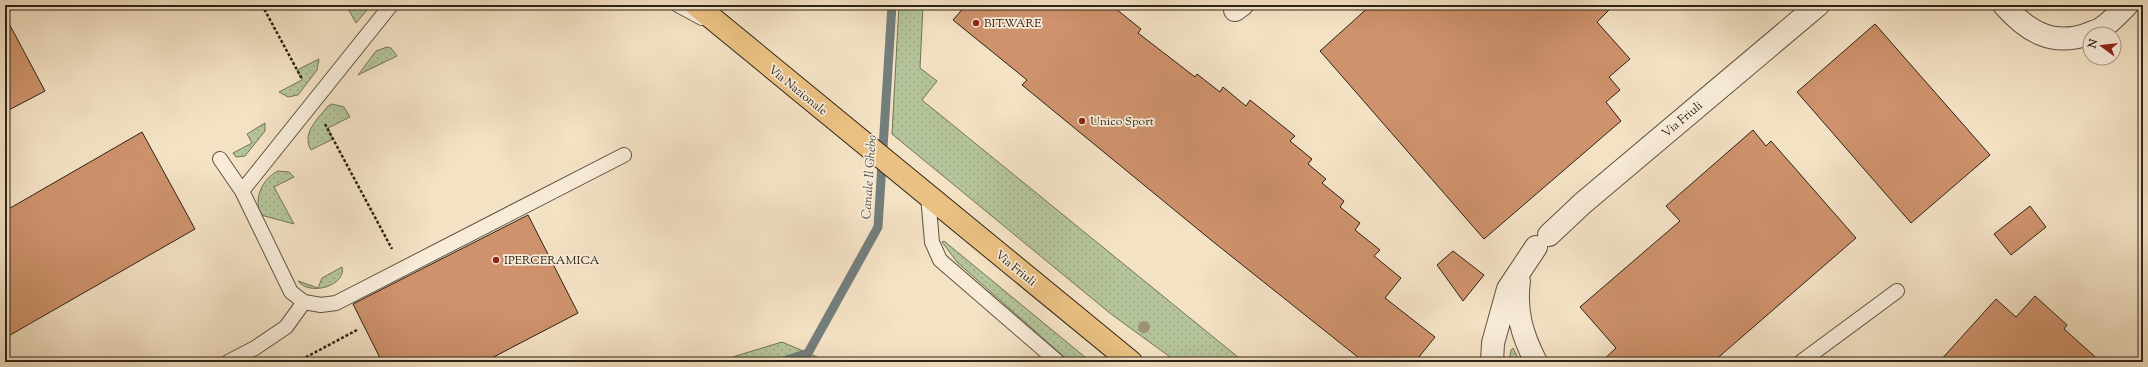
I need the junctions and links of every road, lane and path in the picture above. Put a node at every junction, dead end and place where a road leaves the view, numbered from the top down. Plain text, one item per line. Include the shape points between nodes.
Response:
1 (262, 5) edge
2 (391, 5) edge
3 (678, 5) edge
4 (696, 5) edge
5 (1818, 5) edge
6 (2004, 5) edge
7 (2127, 5) edge
8 (734, 36) junction
9 (305, 85) dead end
10 (324, 122) dead end
11 (624, 155) dead end
12 (220, 159) dead end
13 (902, 174) joint
14 (242, 191) junction
15 (928, 196) junction
16 (402, 268) junction
17 (1520, 272) junction
18 (1897, 291) dead end
19 (304, 302) junction
20 (357, 330) dead end
21 (228, 362) edge
22 (297, 362) edge
23 (1058, 362) edge
24 (1131, 362) edge
25 (1492, 362) edge
26 (1536, 362) edge
27 (1801, 362) edge

1 - 9 path
2 - 14 lane
3 - 8 lane
4 - 8 main road, Via Nazionale
5 - 17 street, Via Friuli via 1583,203 1542,241
6 - 7 street via 2030,29 2061,40 2102,29
8 - 13 main road, Via Nazionale
10 - 16 path
11 - 16 lane
12 - 14 lane
13 - 15 main road, Via Friuli
14 - 19 lane via 282,277 291,292
15 - 23 lane via 932,242 940,260
15 - 24 main road, Via Friuli
16 - 19 lane via 336,303 321,305
17 - 25 street, Via Friuli via 1508,289 1501,310 1493,343
17 - 26 street, Via Friuli via 1518,317
18 - 27 lane
19 - 21 lane via 286,327
20 - 22 path

